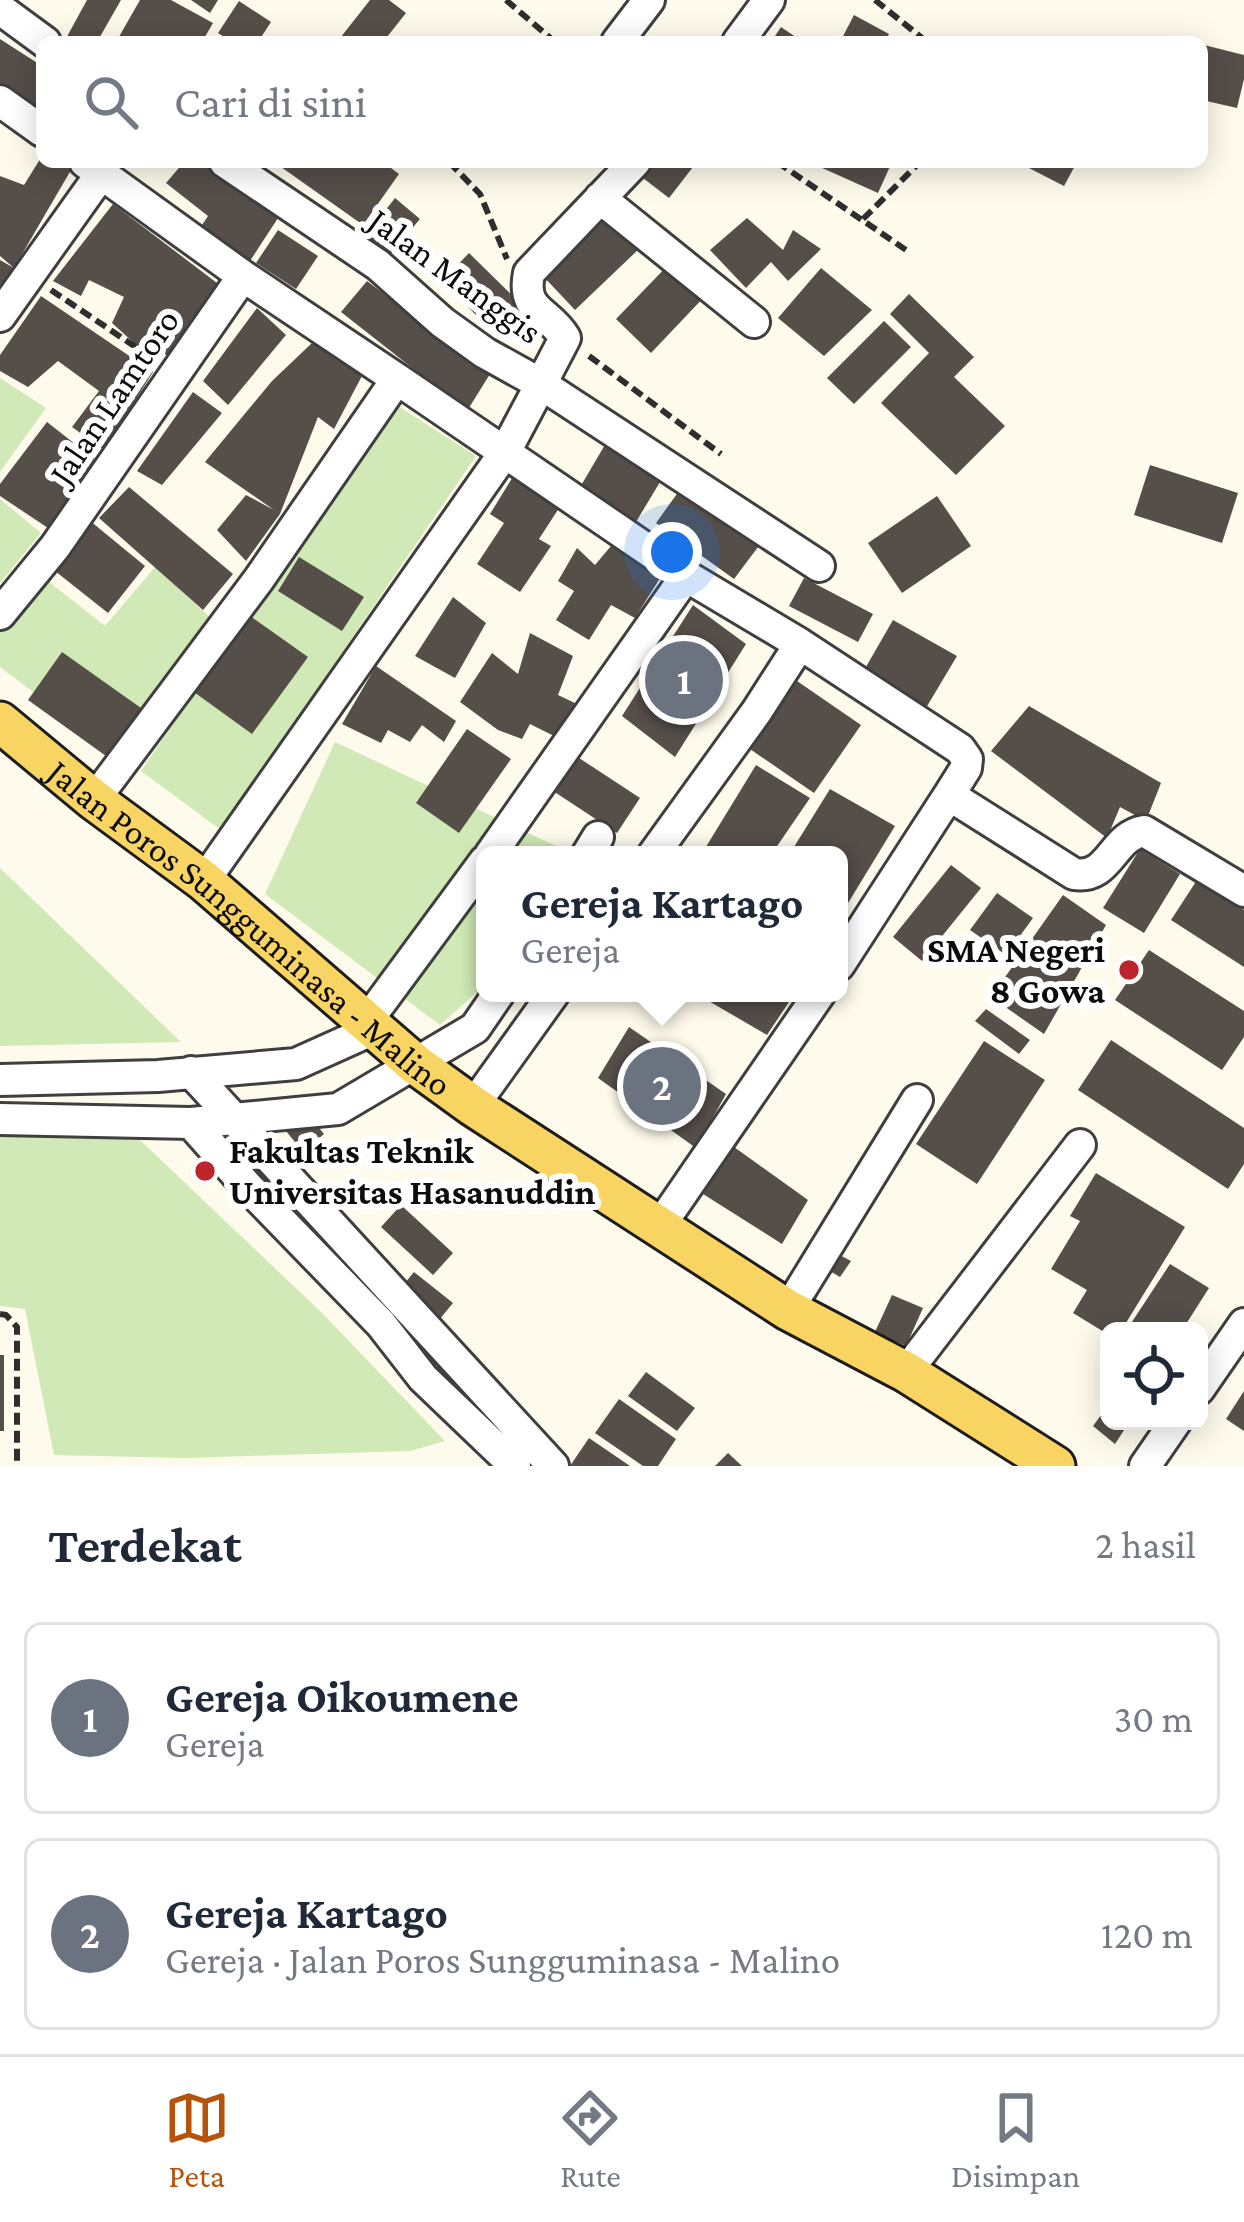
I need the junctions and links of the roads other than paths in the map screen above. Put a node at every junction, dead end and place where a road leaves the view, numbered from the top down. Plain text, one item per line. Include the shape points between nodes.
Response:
1 (649, 0) edge
2 (769, 0) edge
3 (0, 9) edge
4 (37, 36) edge
5 (622, 36) edge
6 (742, 36) edge
7 (0, 101) edge
8 (36, 127) edge
9 (93, 168) edge
10 (234, 168) edge
11 (628, 168) edge
12 (600, 198) junction
13 (243, 276) junction
14 (0, 316) edge
15 (754, 322) dead end
16 (398, 379) junction
17 (541, 384) junction
18 (505, 452) junction
19 (819, 566) dead end
20 (686, 576) junction
21 (0, 614) edge
22 (800, 644) junction
23 (0, 722) edge
24 (949, 796) junction
25 (94, 800) junction
26 (495, 846) edge
27 (660, 846) edge
28 (476, 874) edge
29 (204, 880) junction
30 (1244, 891) edge
31 (848, 950) edge
32 (494, 1002) edge
33 (548, 1002) edge
34 (814, 1002) edge
35 (372, 1025) junction
36 (415, 1064) junction
37 (191, 1072) junction
38 (0, 1080) edge
39 (917, 1100) dead end
40 (473, 1106) junction
41 (0, 1119) edge
42 (232, 1119) junction
43 (191, 1123) junction
44 (1080, 1145) dead end
45 (659, 1227) junction
46 (788, 1310) junction
47 (1244, 1324) edge
48 (906, 1372) junction
49 (1208, 1376) edge
50 (1170, 1430) edge
51 (515, 1466) edge
52 (553, 1466) edge
53 (1055, 1466) edge
54 (1145, 1466) edge

1 - 5 street
2 - 6 street
3 - 4 street
7 - 8 street
9 - 13 street
9 - 14 street
10 - 17 street, Jalan Manggis via 378,265 442,322
11 - 12 street
12 - 15 street
12 - 17 street via 529,273 530,305 565,338
13 - 16 street
13 - 21 street, Jalan Lamtoro via 56,548
16 - 18 street
16 - 25 street
17 - 18 street, Jalan Manggis
17 - 19 street
18 - 20 street
18 - 29 street, Jalan Manggis
20 - 22 street
20 - 26 street
22 - 24 street via 959,749 968,759
22 - 27 street
23 - 25 main road, Jalan Poros Sungguminasa - Malino
24 - 30 street via 1074,874 1098,872 1127,837 1144,831
24 - 31 street
25 - 29 main road, Jalan Poros Sungguminasa - Malino
28 - 35 street
29 - 35 main road, Jalan Poros Sungguminasa - Malino
32 - 36 street via 476,1028
33 - 40 street
34 - 45 street
35 - 36 main road, Jalan Poros Sungguminasa - Malino
35 - 37 street via 296,1064
36 - 40 main road, Jalan Poros Sungguminasa - Malino
36 - 42 street via 338,1108
37 - 38 street
37 - 42 street
39 - 46 street
40 - 45 main road, Jalan Poros Sungguminasa - Malino
41 - 43 street
42 - 43 street
42 - 52 street
43 - 51 street via 423,1378
44 - 48 street
45 - 46 main road, Jalan Poros Sungguminasa - Malino
46 - 48 main road, Jalan Poros Sungguminasa - Malino
47 - 49 street
48 - 53 main road, Jalan Poros Sungguminasa - Malino
50 - 54 street

